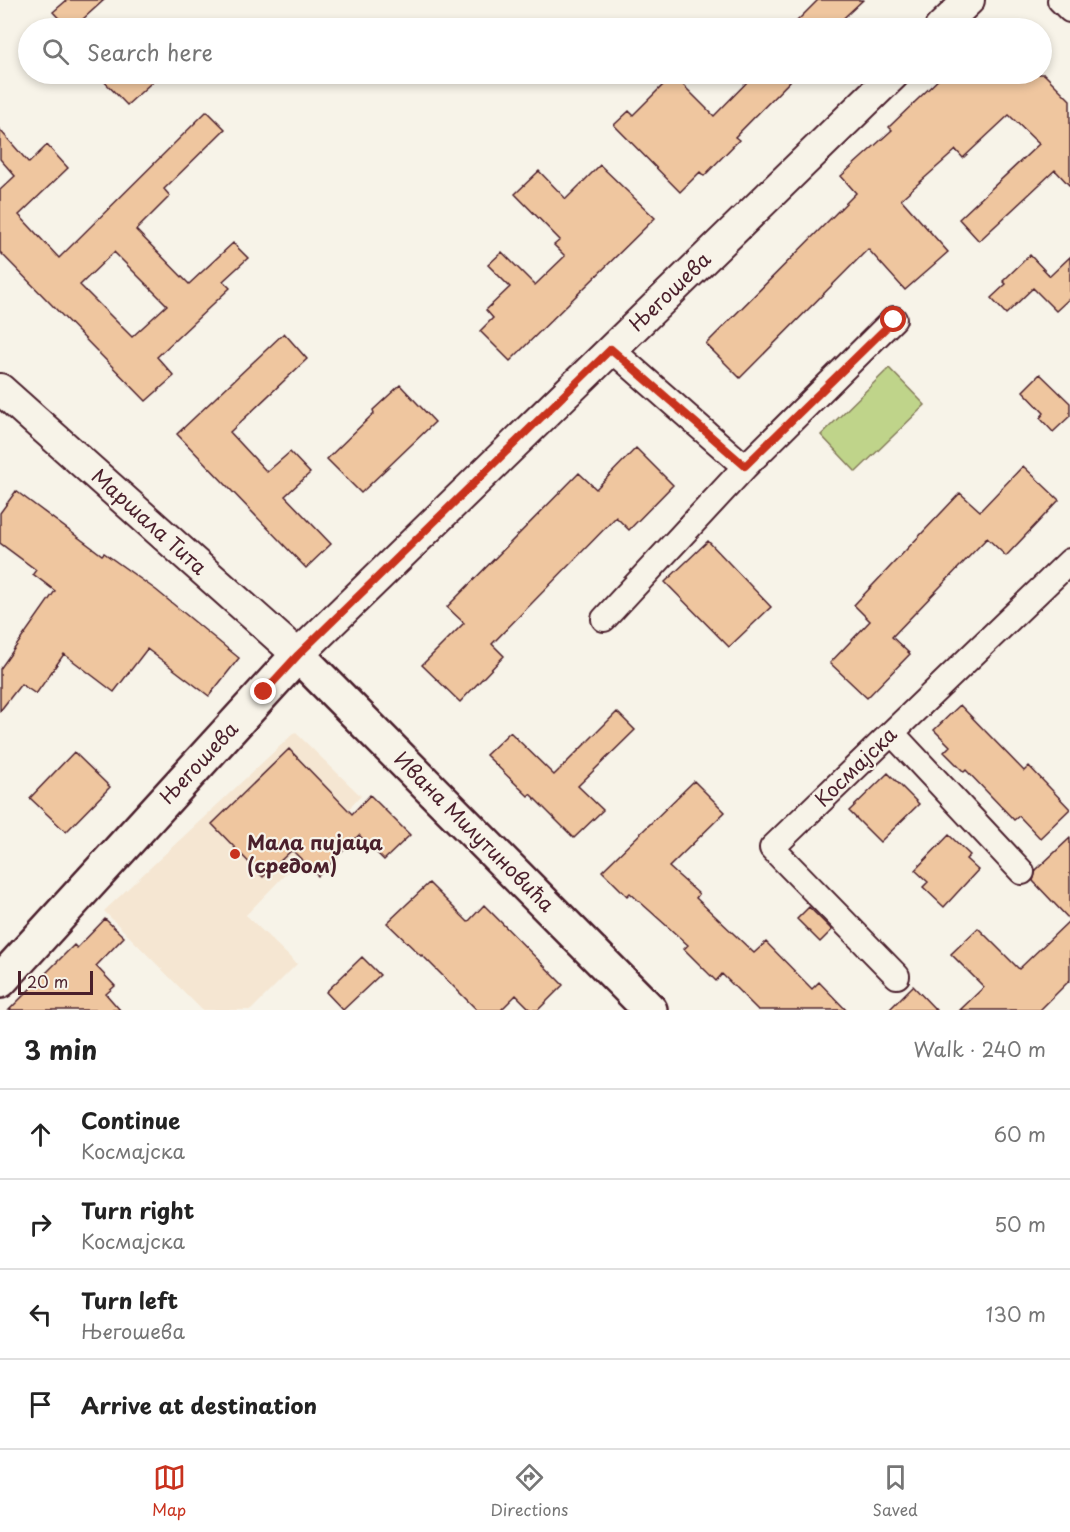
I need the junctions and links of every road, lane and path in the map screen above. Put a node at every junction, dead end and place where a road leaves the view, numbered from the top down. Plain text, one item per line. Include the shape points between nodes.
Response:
1 (969, 0) edge
2 (1060, 0) edge
3 (1070, 10) edge
4 (950, 18) edge
5 (884, 84) edge
6 (894, 320) dead end
7 (611, 349) junction
8 (0, 389) edge
9 (745, 466) junction
10 (1070, 561) edge
11 (604, 619) dead end
12 (298, 655) junction
13 (892, 732) junction
14 (1022, 872) dead end
15 (897, 976) dead end
16 (0, 981) edge
17 (650, 1010) edge

1 - 4 street
2 - 3 street
5 - 7 street, Његошева
6 - 9 street
7 - 9 street
7 - 12 street, Његошева
8 - 12 street, Маршала Тита
9 - 11 street
10 - 13 street, Космајска
12 - 16 main road, Његошева
12 - 17 main road, Ивана Милутиновића
13 - 14 street
13 - 15 street, Космајска via 772,848

